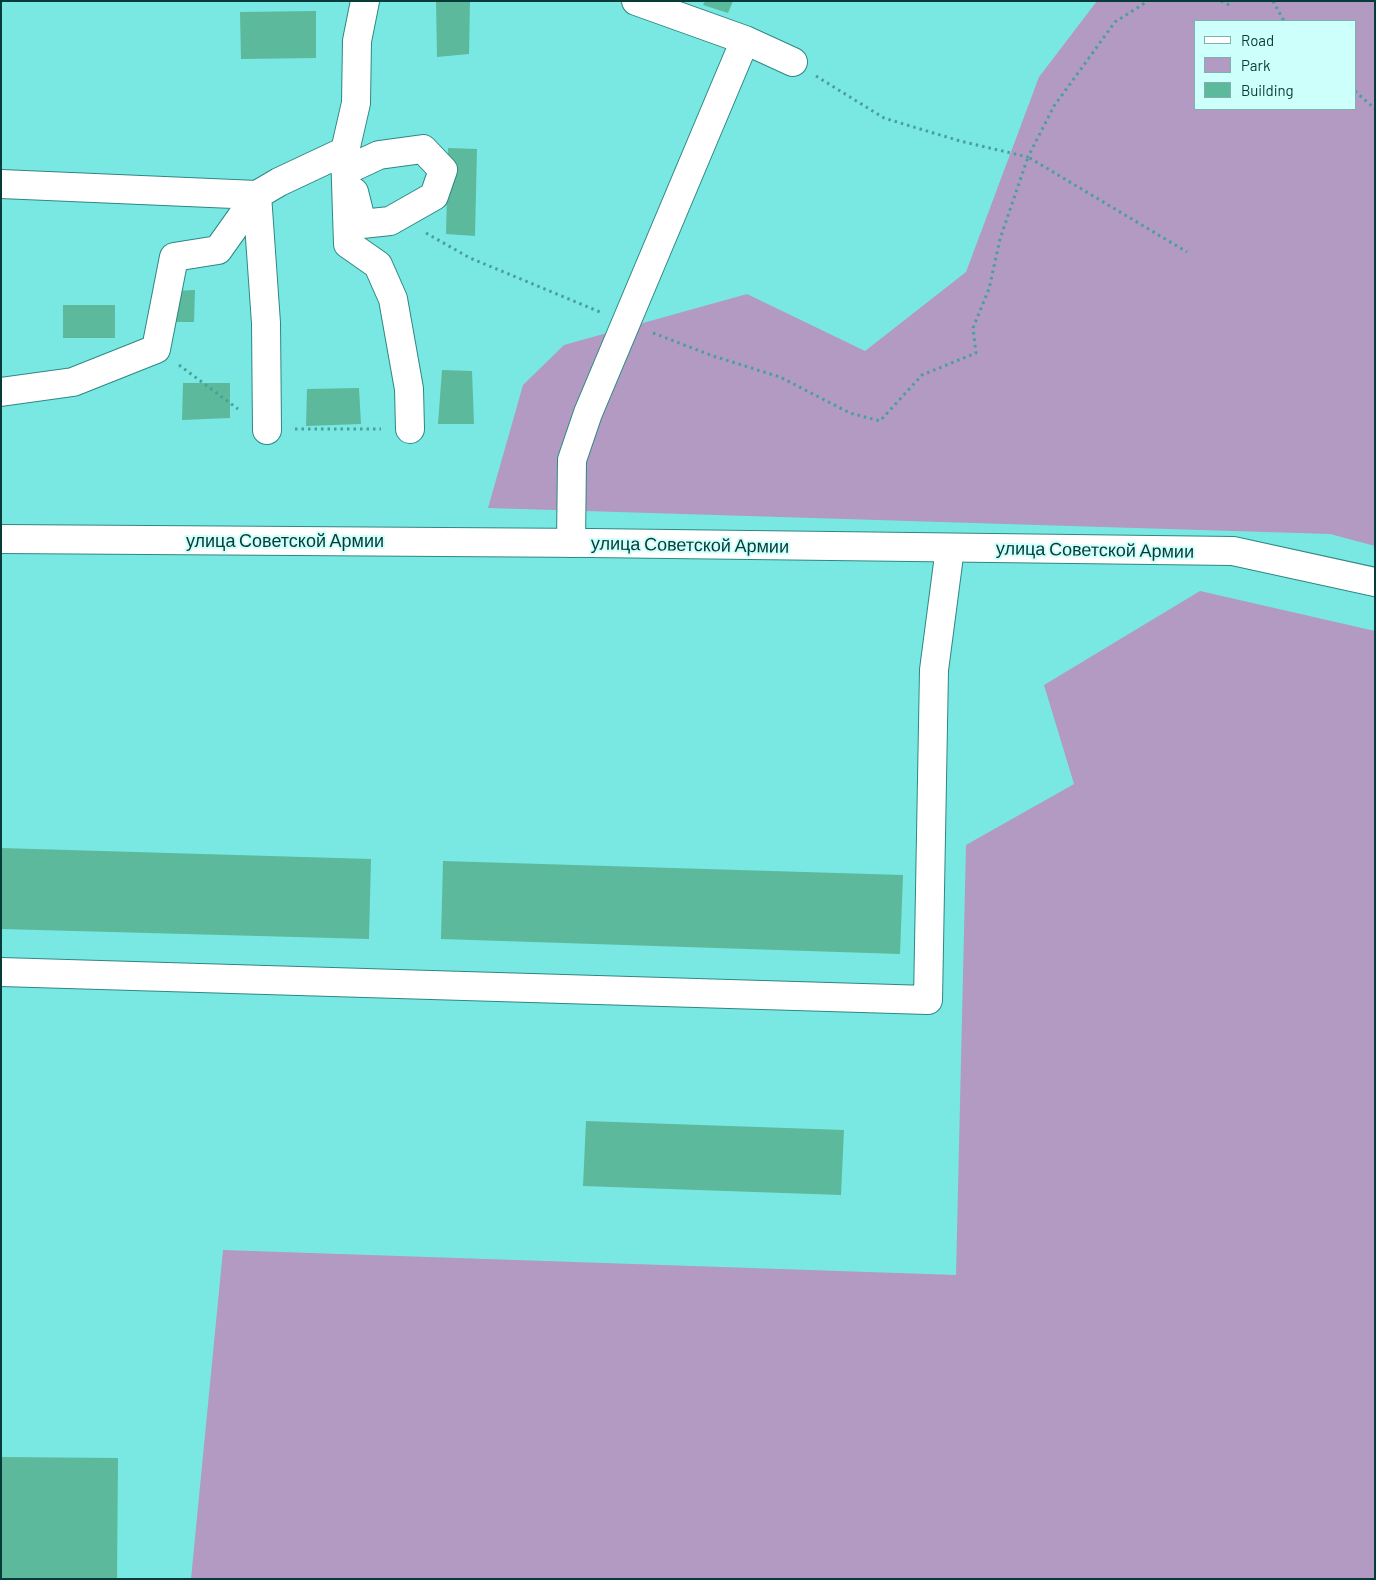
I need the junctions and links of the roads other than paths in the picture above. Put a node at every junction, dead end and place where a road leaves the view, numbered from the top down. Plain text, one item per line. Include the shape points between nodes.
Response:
1 (365, 1) edge
2 (636, 1) edge
3 (745, 40) junction
4 (793, 62) road end
5 (347, 160) junction
6 (1, 184) edge
7 (257, 195) junction
8 (1, 392) edge
9 (410, 429) dead end
10 (267, 430) dead end
11 (1, 539) edge
12 (571, 543) junction
13 (950, 548) junction
14 (1375, 582) edge
15 (1, 972) edge

1 - 5 main road via 357,41 356,103
2 - 3 main road
3 - 4 main road
3 - 12 main road via 588,414 572,460
5 - 5 main road via 423,149 444,170 434,196 390,221 362,224
5 - 7 main road via 279,182
5 - 9 main road via 348,244 378,265 393,299 409,389
6 - 7 main road
7 - 8 main road via 218,250 174,257 156,349 73,382
7 - 10 main road via 266,323
11 - 12 main road, улица Советской Армии
12 - 13 main road, улица Советской Армии
13 - 14 main road, улица Советской Армии via 1233,551
13 - 15 main road via 934,670 928,1000

